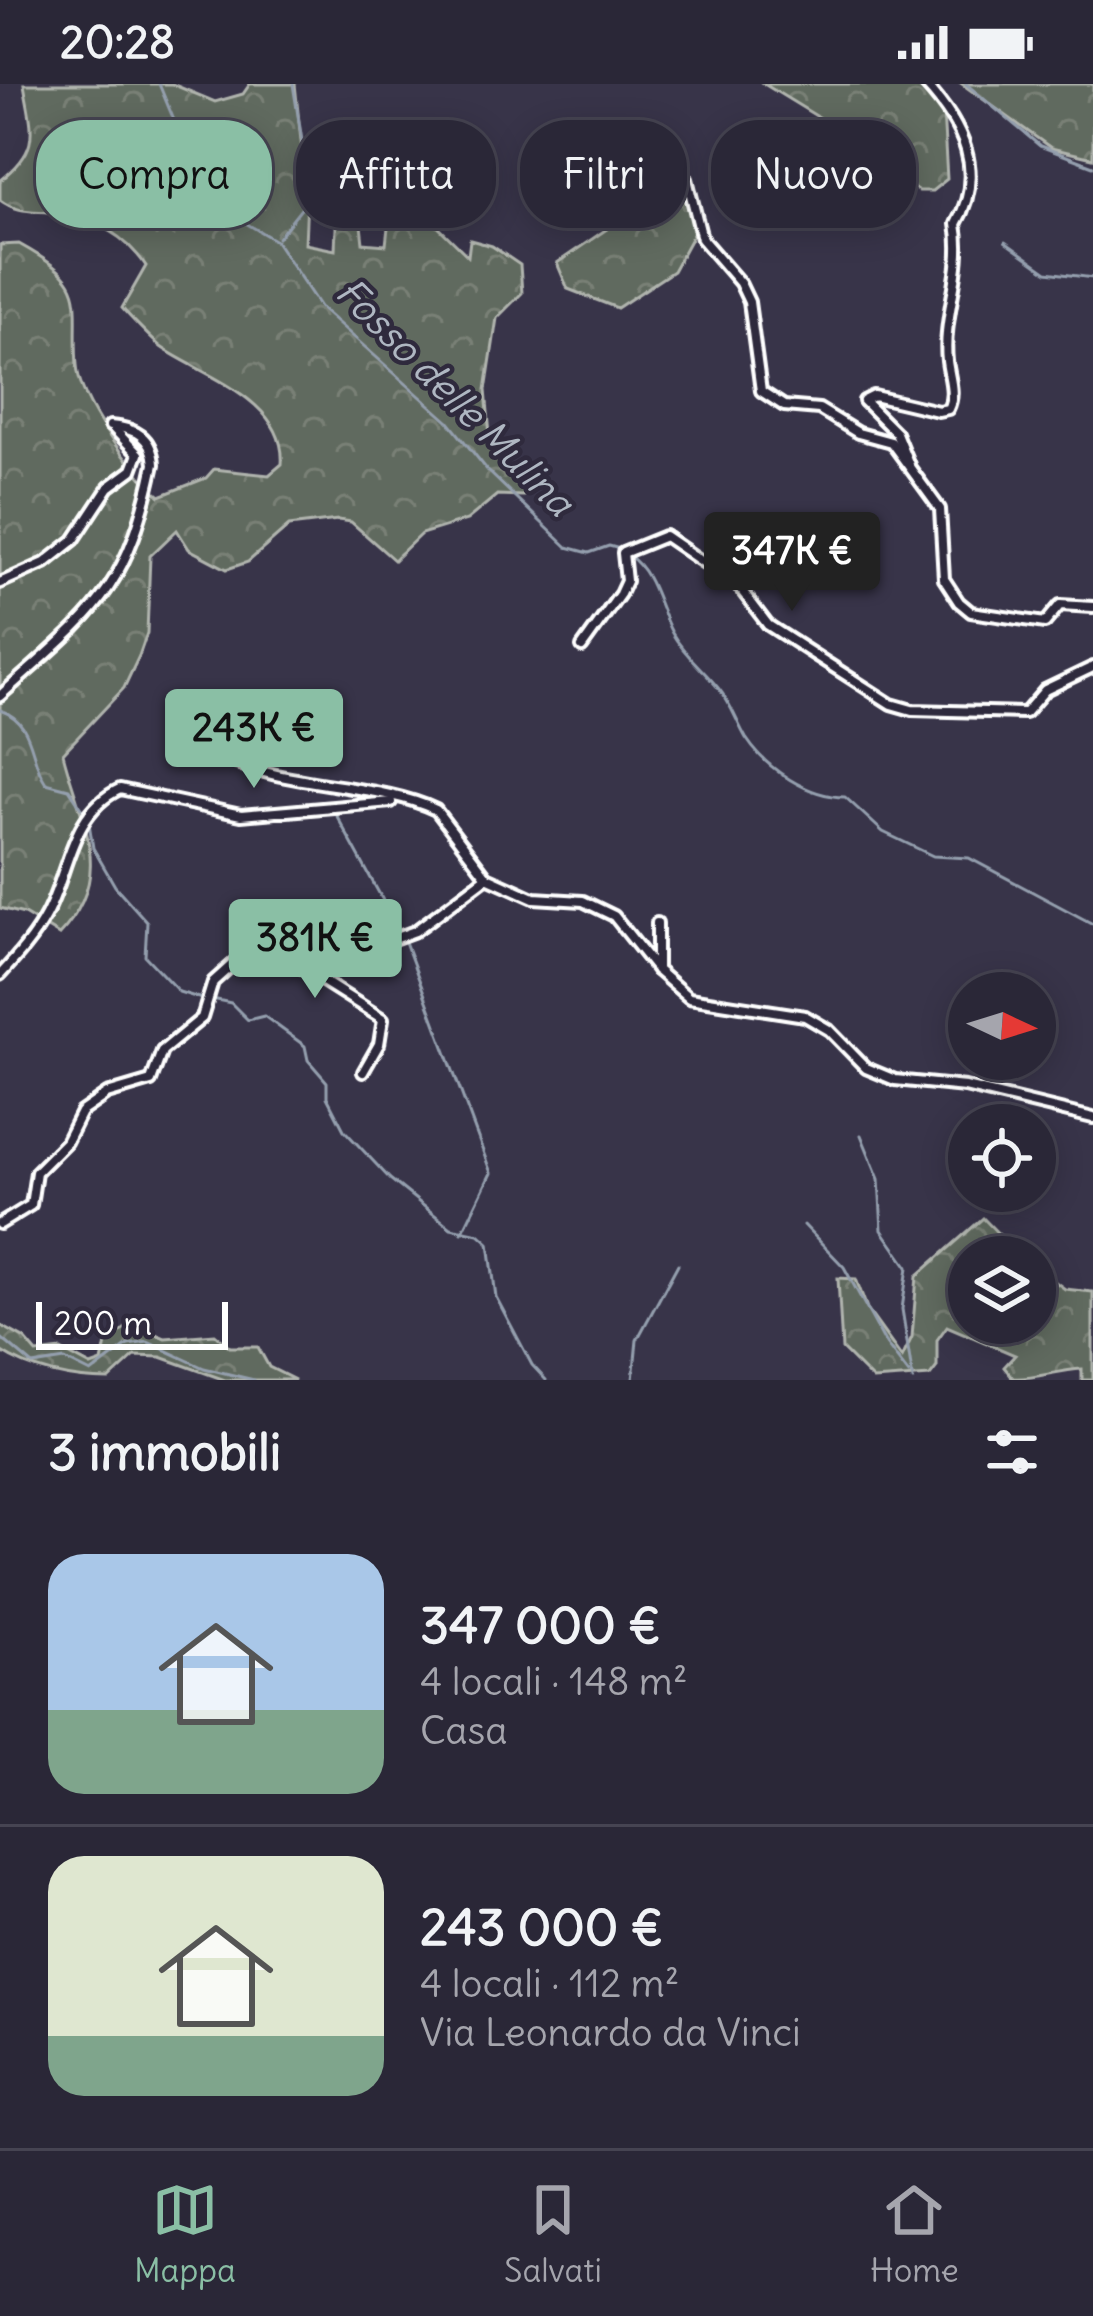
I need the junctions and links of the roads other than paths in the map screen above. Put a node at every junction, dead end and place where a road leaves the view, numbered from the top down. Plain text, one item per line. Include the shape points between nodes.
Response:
1 (925, 84) edge
2 (687, 179) edge
3 (920, 483) junction
4 (0, 583) edge
5 (1093, 607) edge
6 (582, 647) dead end
7 (1093, 668) edge
8 (0, 696) edge
9 (217, 754) dead end
10 (398, 801) junction
11 (487, 877) junction
12 (658, 923) dead end
13 (261, 942) junction
14 (657, 970) junction
15 (0, 975) edge
16 (363, 1072) dead end
17 (1093, 1118) edge
18 (0, 1224) edge

1 - 3 street via 968,145 968,204 956,224 946,357 952,401 938,411 874,396 864,401 896,433
2 - 3 street via 702,239 749,302 761,391 891,442
3 - 5 street via 943,519 946,586 971,612 1046,622 1060,605
4 - 8 street via 74,540 100,498 134,466 138,454 110,426 145,437 154,464 116,584 92,616
6 - 7 street via 626,580 623,553 665,536 740,587 768,625 891,704 1024,713 1046,690
9 - 10 street
10 - 11 street via 436,810
10 - 15 street via 241,815 120,789 80,827 45,917
11 - 13 street via 415,931 366,949 301,931
11 - 14 street via 533,898 569,899 614,916
12 - 14 street
13 - 16 street via 383,1019
13 - 18 street via 212,982 202,1018 162,1051 151,1082 107,1094 81,1112 36,1172 31,1205
14 - 17 street via 701,1004 817,1020 858,1062 895,1080 965,1087

